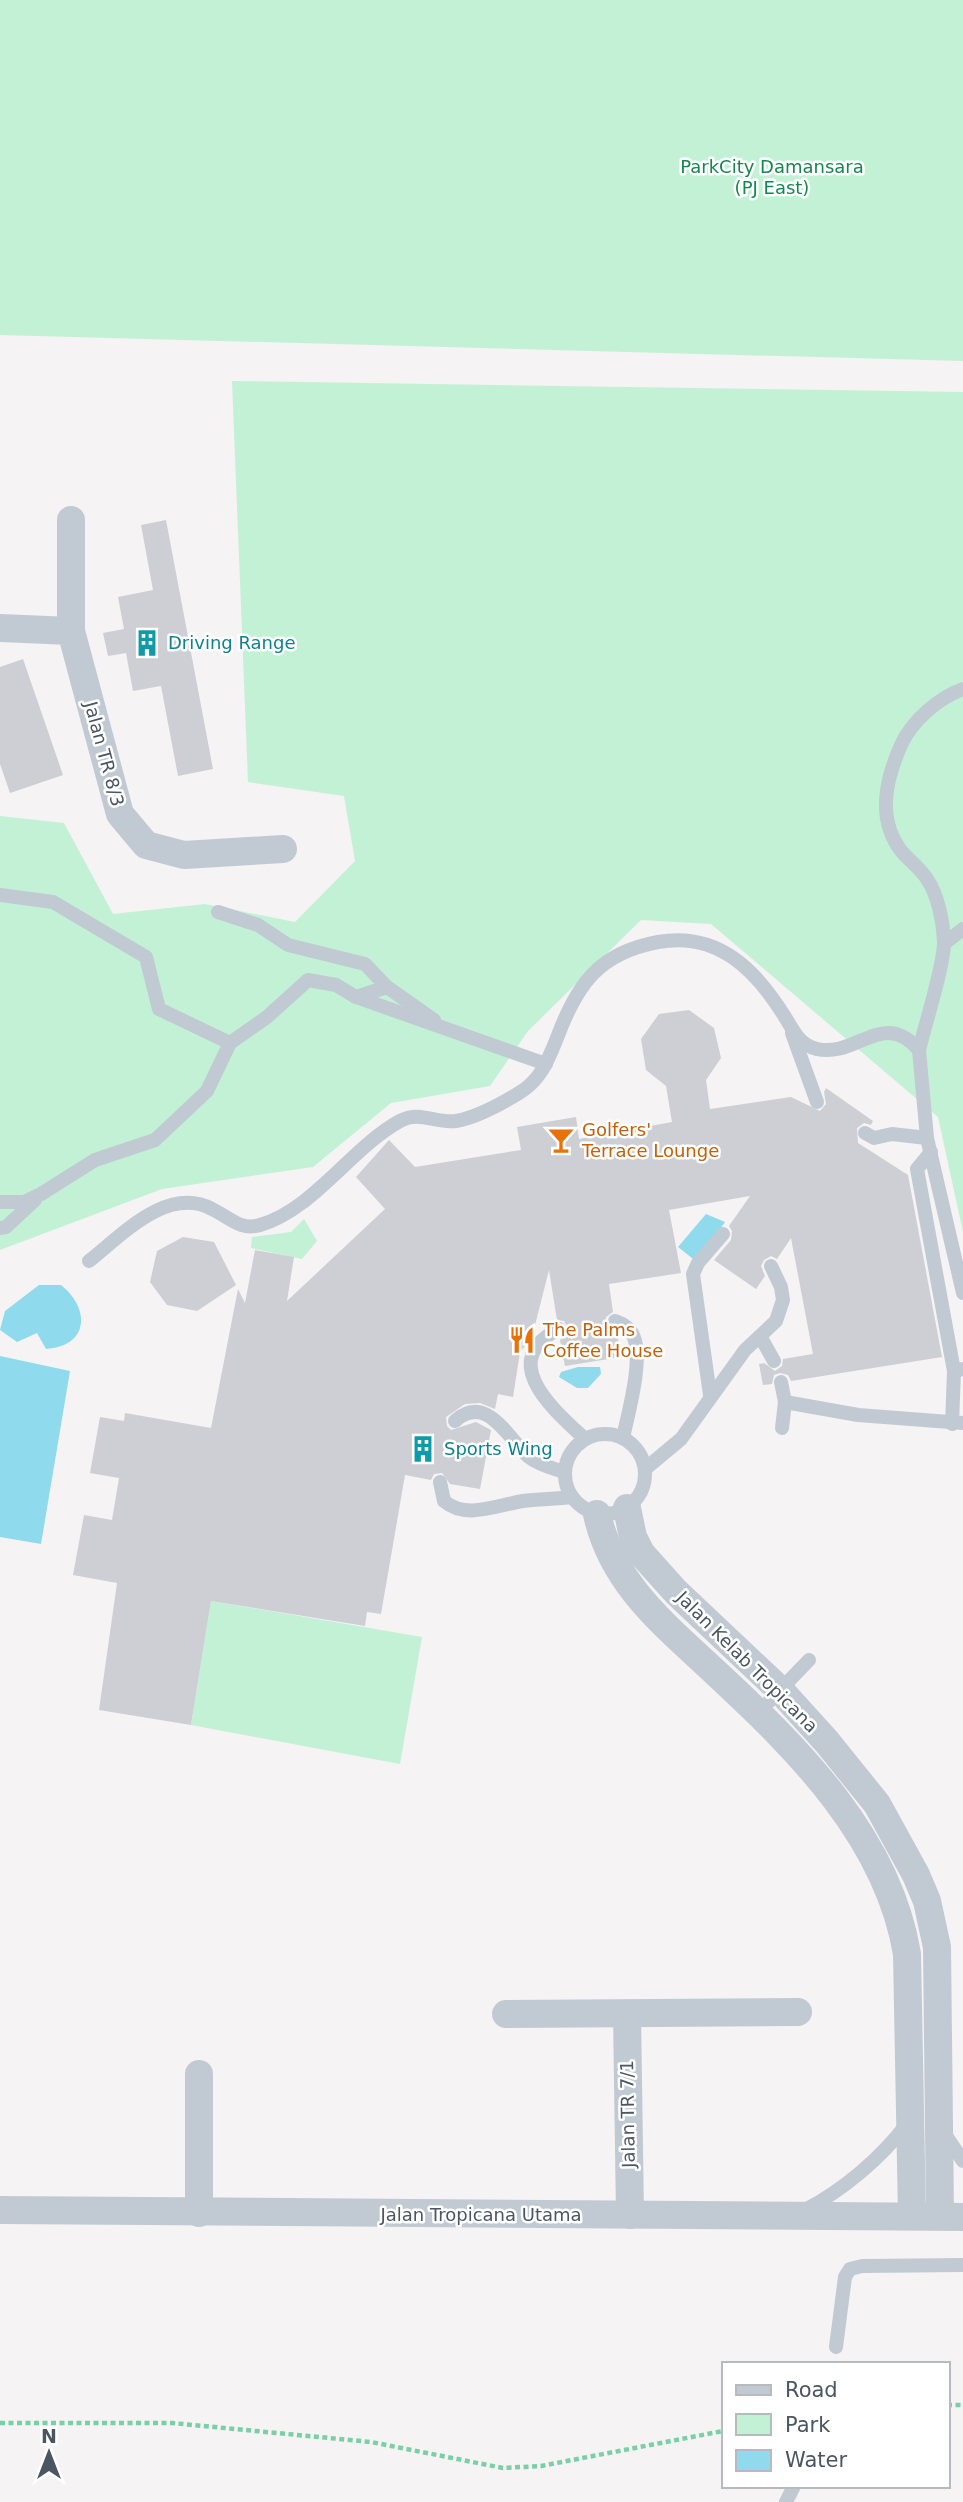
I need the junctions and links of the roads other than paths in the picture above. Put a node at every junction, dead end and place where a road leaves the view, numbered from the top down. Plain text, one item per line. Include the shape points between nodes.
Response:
1 (71, 520) dead end
2 (0, 628) edge
3 (71, 631) junction
4 (963, 689) edge
5 (283, 849) dead end
6 (0, 895) edge
7 (218, 912) dead end
8 (963, 929) edge
9 (944, 943) junction
10 (387, 987) junction
11 (356, 997) junction
12 (786, 1019) junction
13 (450, 1030) junction
14 (230, 1043) junction
15 (919, 1050) junction
16 (547, 1064) junction
17 (817, 1101) dead end
18 (865, 1133) dead end
19 (929, 1145) junction
20 (41, 1195) junction
21 (0, 1202) edge
22 (0, 1228) edge
23 (723, 1234) dead end
24 (89, 1261) dead end
25 (771, 1266) dead end
26 (963, 1293) edge
27 (615, 1321) dead end
28 (559, 1329) dead end
29 (760, 1336) junction
30 (774, 1361) dead end
31 (959, 1370) edge
32 (781, 1382) dead end
33 (710, 1395) junction
34 (785, 1402) junction
35 (455, 1421) dead end
36 (958, 1424) edge
37 (782, 1428) dead end
38 (623, 1438) junction
39 (584, 1439) junction
40 (645, 1469) junction
41 (564, 1472) junction
42 (440, 1482) dead end
43 (572, 1497) junction
44 (627, 1508) junction
45 (597, 1514) junction
46 (809, 1660) dead end
47 (780, 1690) junction
48 (758, 1713) junction
49 (798, 2012) dead end
50 (506, 2014) dead end
51 (627, 2014) junction
52 (200, 2074) dead end
53 (910, 2120) junction
54 (939, 2122) junction
55 (963, 2161) edge
56 (0, 2210) edge
57 (200, 2213) junction
58 (797, 2214) junction
59 (630, 2215) junction
60 (912, 2216) junction
61 (951, 2216) edge
62 (963, 2265) edge
63 (836, 2347) dead end

1 - 3 street, Jalan TR 8/3
2 - 3 street
3 - 5 street, Jalan TR 8/3 via 120,814 146,845 184,856
4 - 9 lane via 936,704 904,739 888,775 886,796 892,831 901,850 932,888
6 - 14 lane via 53,902 146,957 159,1009
7 - 10 lane via 258,925 288,945 365,964
8 - 9 lane
9 - 15 lane
10 - 11 lane
10 - 13 lane
11 - 13 lane
11 - 14 lane via 336,985 308,980
12 - 15 lane via 799,1038 818,1050 890,1032 906,1037
12 - 16 lane via 769,991 740,961 704,943 660,942 620,954 588,977 570,1004
12 - 17 lane
13 - 16 lane
14 - 20 lane via 207,1091 155,1140 95,1160
15 - 19 lane
16 - 24 lane via 529,1086 476,1114 455,1121 418,1116 397,1123 268,1222 240,1225 203,1205 179,1203 142,1219
18 - 19 lane via 874,1138 892,1133
19 - 26 lane
19 - 31 lane via 917,1169
20 - 21 lane via 24,1202
20 - 22 lane
23 - 33 lane via 693,1274
25 - 29 lane via 781,1287 781,1312
27 - 38 lane via 632,1333 636,1350
28 - 39 lane via 539,1343 532,1380 547,1405
29 - 30 lane
29 - 33 lane
31 - 36 lane
32 - 34 lane
33 - 40 lane via 681,1438
34 - 36 lane via 858,1415
34 - 37 lane
35 - 41 lane via 468,1414 487,1414 531,1458
38 - 39 lane via 597,1434
38 - 40 lane via 642,1457
39 - 41 lane via 574,1447
40 - 44 lane via 642,1491
41 - 43 lane
42 - 43 lane via 444,1502 458,1509 485,1510
43 - 45 lane
44 - 45 lane
44 - 47 street, Jalan Kelab Tropicana via 636,1544 652,1566
45 - 48 street, Jalan Kelab Tropicana via 607,1552 632,1589
46 - 47 lane
47 - 48 lane
47 - 54 street, Jalan Kelab Tropicana via 877,1804 900,1840 927,1901 937,1947
48 - 53 street, Jalan Kelab Tropicana via 829,1789 865,1842 892,1901 907,1954
49 - 51 street
50 - 51 street
51 - 59 street, Jalan TR 7/1
52 - 57 street
53 - 58 lane via 859,2172
53 - 60 street, Jalan Kelab Tropicana
54 - 55 lane
54 - 61 street, Jalan Kelab Tropicana
56 - 57 street, Jalan Tropicana Utama
57 - 59 street, Jalan Tropicana Utama
58 - 59 street, Jalan Tropicana Utama
58 - 60 street, Jalan Tropicana Utama
60 - 61 street, Jalan Tropicana Utama
62 - 63 lane via 850,2269 845,2277

